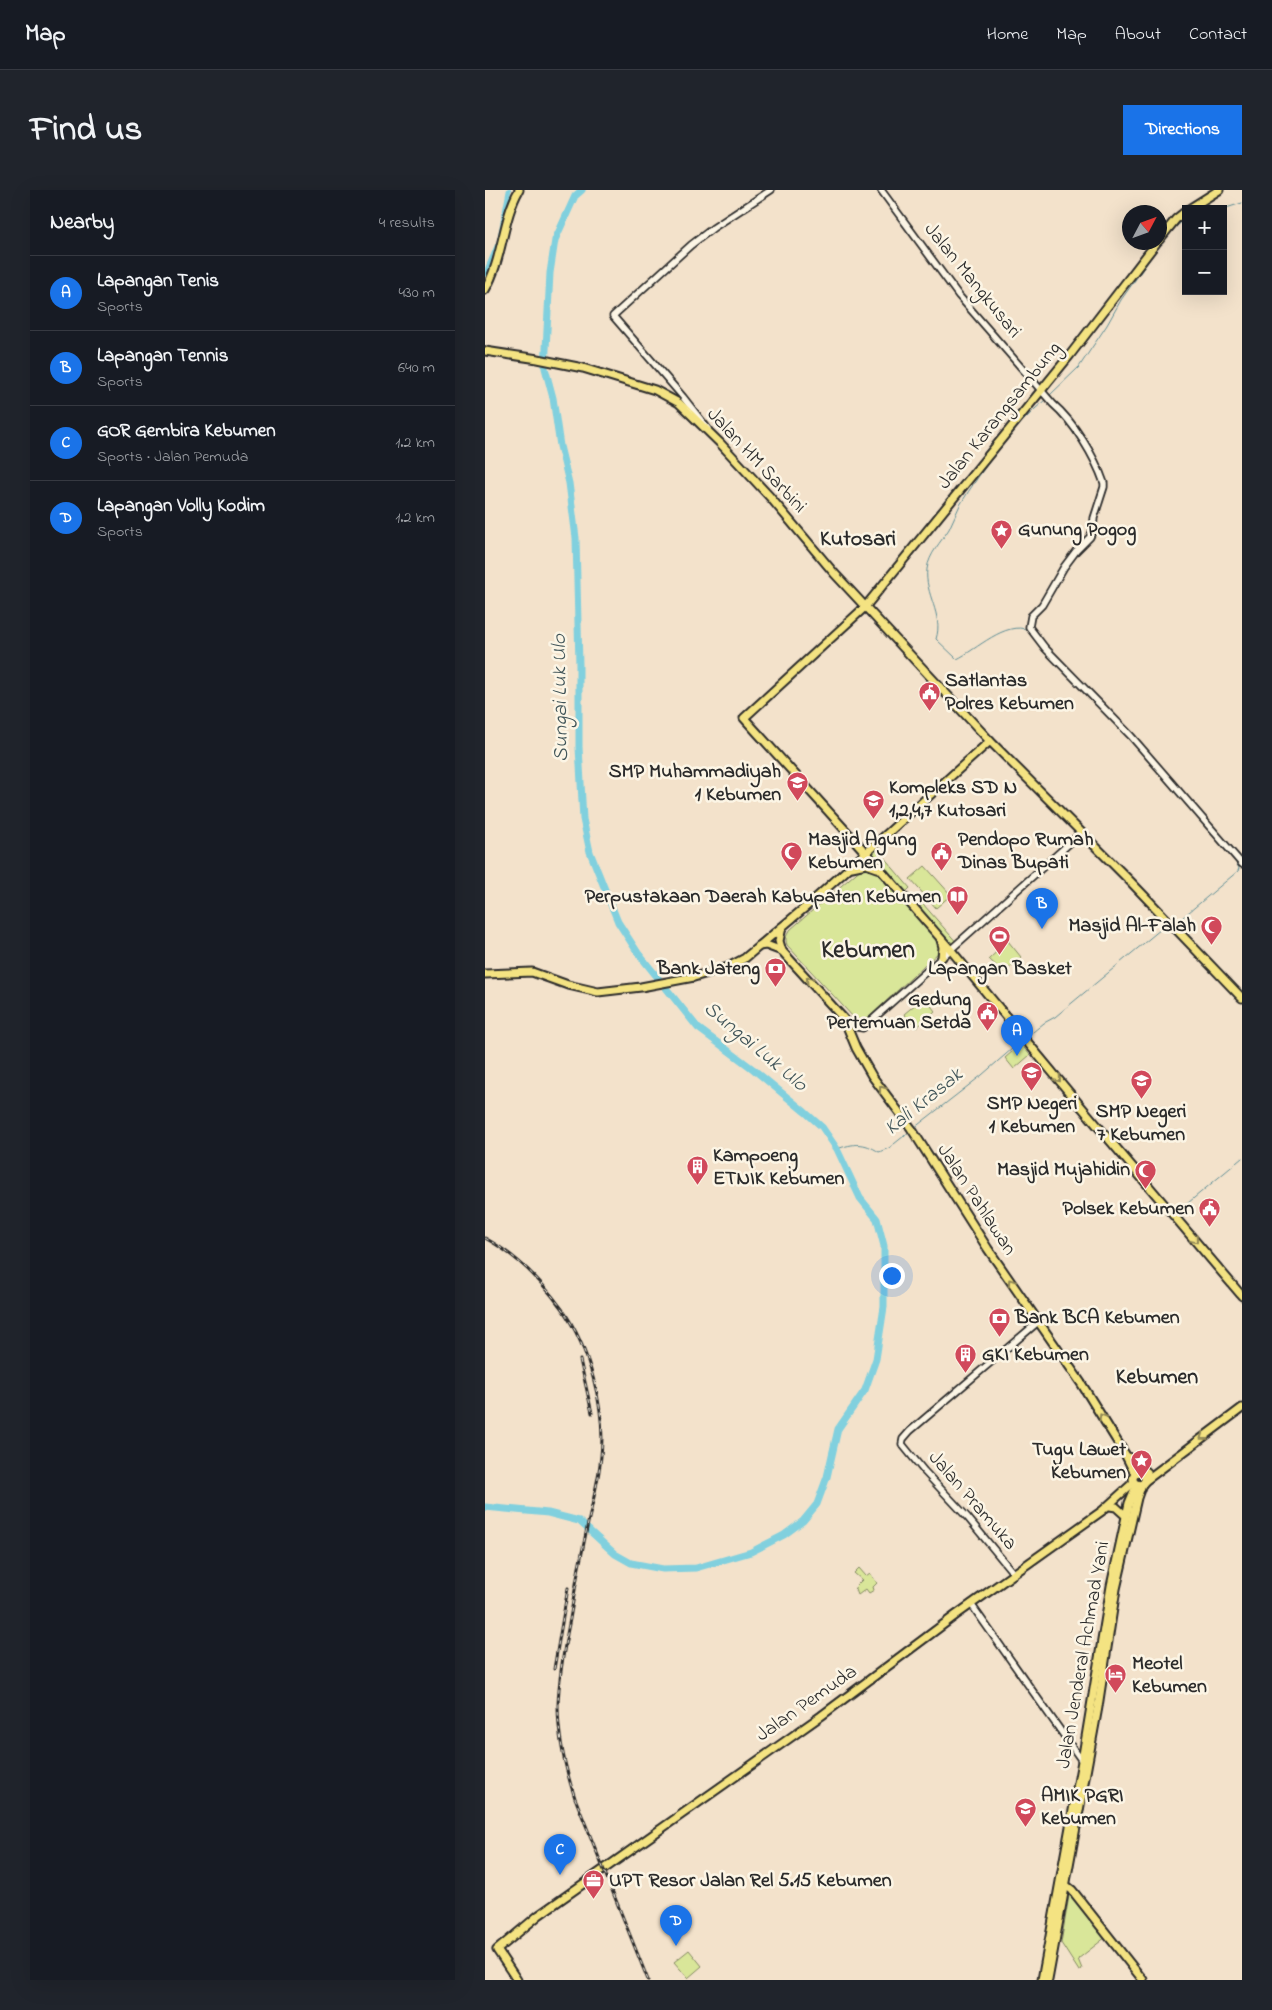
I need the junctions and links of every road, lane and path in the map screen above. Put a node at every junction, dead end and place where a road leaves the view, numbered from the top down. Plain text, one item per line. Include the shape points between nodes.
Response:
1 (519, 190) edge
2 (771, 190) edge
3 (881, 190) edge
4 (1219, 190) edge
5 (1195, 205) edge
6 (1182, 214) edge
7 (1167, 229) edge
8 (1151, 250) edge
9 (485, 290) edge
10 (485, 351) edge
11 (1045, 395) junction
12 (710, 433) junction
13 (865, 607) junction
14 (990, 741) junction
15 (1081, 833) junction
16 (866, 853) junction
17 (1242, 864) edge
18 (849, 868) junction
19 (881, 870) junction
20 (782, 928) junction
21 (940, 938) junction
22 (759, 946) junction
23 (950, 949) junction
24 (782, 951) junction
25 (942, 957) junction
26 (485, 974) edge
27 (1242, 998) edge
28 (844, 1019) junction
29 (1242, 1296) edge
30 (1038, 1322) junction
31 (1242, 1408) edge
32 (1125, 1454) junction
33 (1155, 1473) junction
34 (1138, 1481) junction
35 (1110, 1506) junction
36 (1102, 1511) junction
37 (1126, 1516) junction
38 (1014, 1574) junction
39 (971, 1604) junction
40 (1083, 1761) junction
41 (1065, 1882) junction
42 (1057, 1915) junction
43 (517, 1980) edge
44 (1042, 1980) edge
45 (1048, 1980) edge
46 (1143, 1980) edge

1 - 9 main road
2 - 12 street via 691,245 613,316
3 - 11 street, Jalan Mangkusari via 959,296
4 - 5 main road, Jalan Karangsambung
6 - 7 main road, Jalan Karangsambung
8 - 11 main road, Jalan Karangsambung
10 - 12 main road, Jalan HM Sarbini via 567,365 664,394 679,403
11 - 13 main road, Jalan Karangsambung
11 - 17 street, Jalan Mangkusari via 1081,439 1105,487 1090,537 1064,567 1042,605 1031,616 1029,627 1045,648 1131,736
12 - 13 main road, Jalan HM Sarbini
13 - 14 main road, Jalan HM Sarbini
13 - 16 main road, Jalan Karangsambung via 744,718
14 - 15 main road, Jalan HM Sarbini
14 - 16 main road
15 - 23 street
15 - 27 main road, Jalan HM Sarbini
16 - 18 main road
16 - 19 main road
18 - 19 main road via 866,864
18 - 20 main road
19 - 21 main road
20 - 22 main road
20 - 24 main road via 779,941
21 - 23 main road
21 - 25 main road
22 - 24 main road
22 - 26 main road via 728,967 641,987 590,992 532,972
23 - 25 street
23 -> 29 main road
28 -> 24 main road, Jalan Pahlawan
25 - 28 street via 863,1028
30 -> 28 main road, Jalan Pahlawan via 873,1076
32 -> 30 main road, Jalan Pahlawan
30 - 38 street, Jalan Pramuka via 910,1431 901,1444
31 -> 33 main road
32 - 33 main road via 1142,1469
32 - 34 main road, Jalan Pahlawan
33 - 34 main road
34 - 35 main road
34 - 36 main road, Jalan Pemuda
34 - 37 main road, Jalan Jenderal Achmad Yani
34 - 41 main road, Jalan Jenderal Achmad Yani
35 - 36 main road
35 - 37 main road
36 - 38 main road, Jalan Pemuda
37 - 40 main road, Jalan Jenderal Achmad Yani via 1111,1586
38 - 39 main road, Jalan Pemuda
39 - 40 street
39 - 43 main road, Jalan Pemuda via 821,1716 539,1915 497,1950
40 - 41 main road, Jalan Jenderal Achmad Yani
41 - 42 main road, Jalan Jenderal Achmad Yani
41 - 46 main road
42 - 44 main road, Jalan Jenderal Achmad Yani
42 - 45 main road

